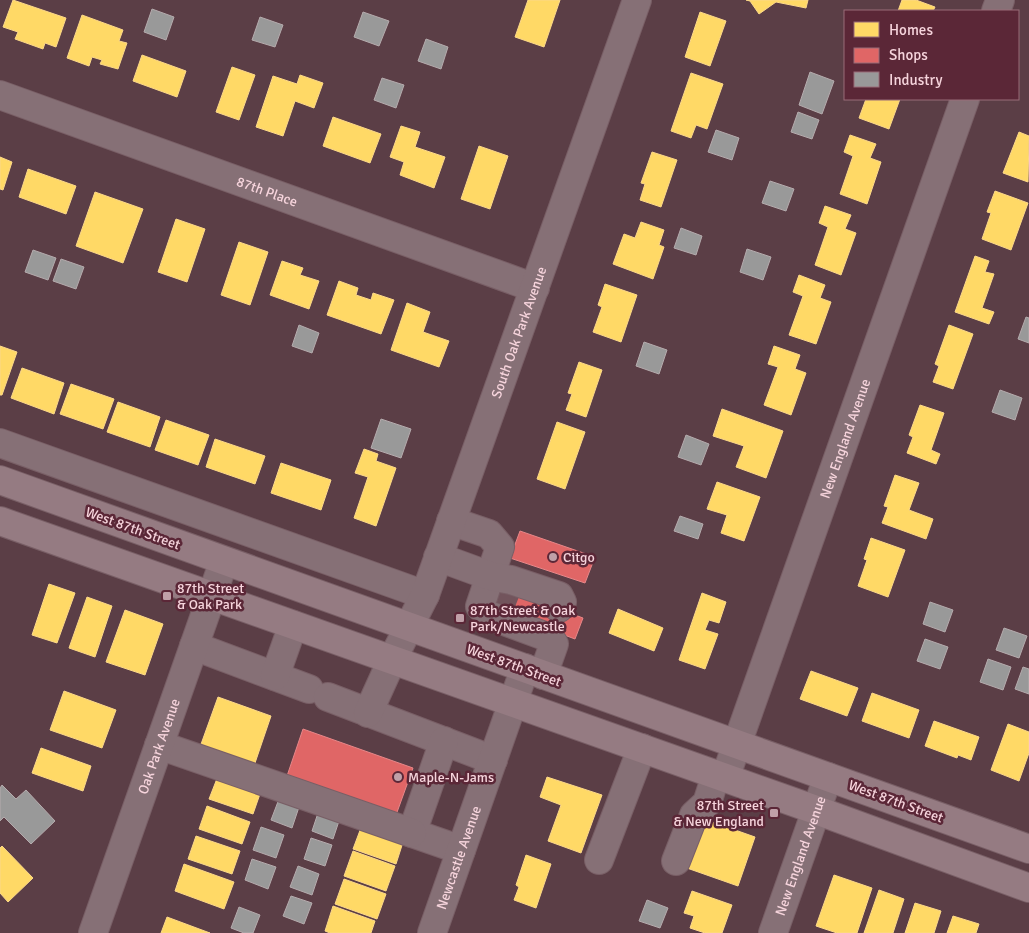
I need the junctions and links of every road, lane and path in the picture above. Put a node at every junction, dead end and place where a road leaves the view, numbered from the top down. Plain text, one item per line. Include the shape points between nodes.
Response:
1 (637, 0) edge
2 (0, 95) edge
3 (965, 100) edge
4 (535, 288) junction
5 (0, 443) edge
6 (0, 480) edge
7 (0, 521) edge
8 (451, 521) junction
9 (438, 557) junction
10 (224, 561) junction
11 (425, 595) junction
12 (500, 595) junction
13 (211, 596) junction
14 (293, 625) junction
15 (554, 626) junction
16 (408, 628) junction
17 (194, 646) junction
18 (482, 653) junction
19 (392, 660) junction
20 (534, 672) junction
21 (275, 676) junction
22 (513, 703) junction
23 (368, 713) junction
24 (444, 741) junction
25 (737, 744) junction
26 (159, 745) junction
27 (642, 748) junction
28 (493, 760) junction
29 (720, 777) junction
30 (828, 777) junction
31 (816, 810) junction
32 (412, 833) junction
33 (1029, 849) edge
34 (461, 850) junction
35 (599, 860) dead end
36 (676, 860) dead end
37 (1029, 888) edge
38 (93, 933) edge
39 (432, 933) edge
40 (773, 933) edge

1 - 4 street, South Oak Park Avenue
2 - 4 street, 87th Place
3 - 25 street, New England Avenue
4 - 8 street, South Oak Park Avenue
5 - 11 street
6 - 10 main road, West 87th Street
7 - 13 main road
8 - 9 street, South Oak Park Avenue
8 - 12 street via 488,534 500,547
9 - 11 street, South Oak Park Avenue
9 - 12 street
10 - 13 street, Oak Park Avenue
10 - 16 main road, West 87th Street
11 - 16 street, South Oak Park Avenue
12 - 15 street
12 - 15 street via 560,596 562,602
12 - 18 street
13 - 14 main road
13 - 17 street, Oak Park Avenue
14 - 19 main road
14 - 21 street
15 - 20 street, Newcastle Avenue via 554,644
16 - 18 main road, West 87th Street
16 - 19 street, South Oak Park Avenue
17 - 21 street
17 - 26 street, Oak Park Avenue
18 - 20 main road, West 87th Street
19 - 22 main road
19 - 23 street, South Oak Park Avenue
20 - 22 street, Newcastle Avenue
20 - 25 main road, West 87th Street
21 - 23 street
22 - 27 main road
22 - 28 street, Newcastle Avenue
23 - 24 street
24 - 28 street
24 - 32 street
25 - 29 street, New England Avenue
25 - 30 main road, West 87th Street
26 - 32 street
26 - 38 street, Oak Park Avenue
27 - 29 main road
27 - 35 street
28 - 34 street, Newcastle Avenue
29 - 31 main road
29 - 36 street, New England Avenue via 706,803 694,815
30 - 31 street, New England Avenue
30 - 33 main road, West 87th Street
31 - 37 main road
31 - 40 street, New England Avenue
32 - 34 street
34 - 39 street, Newcastle Avenue

